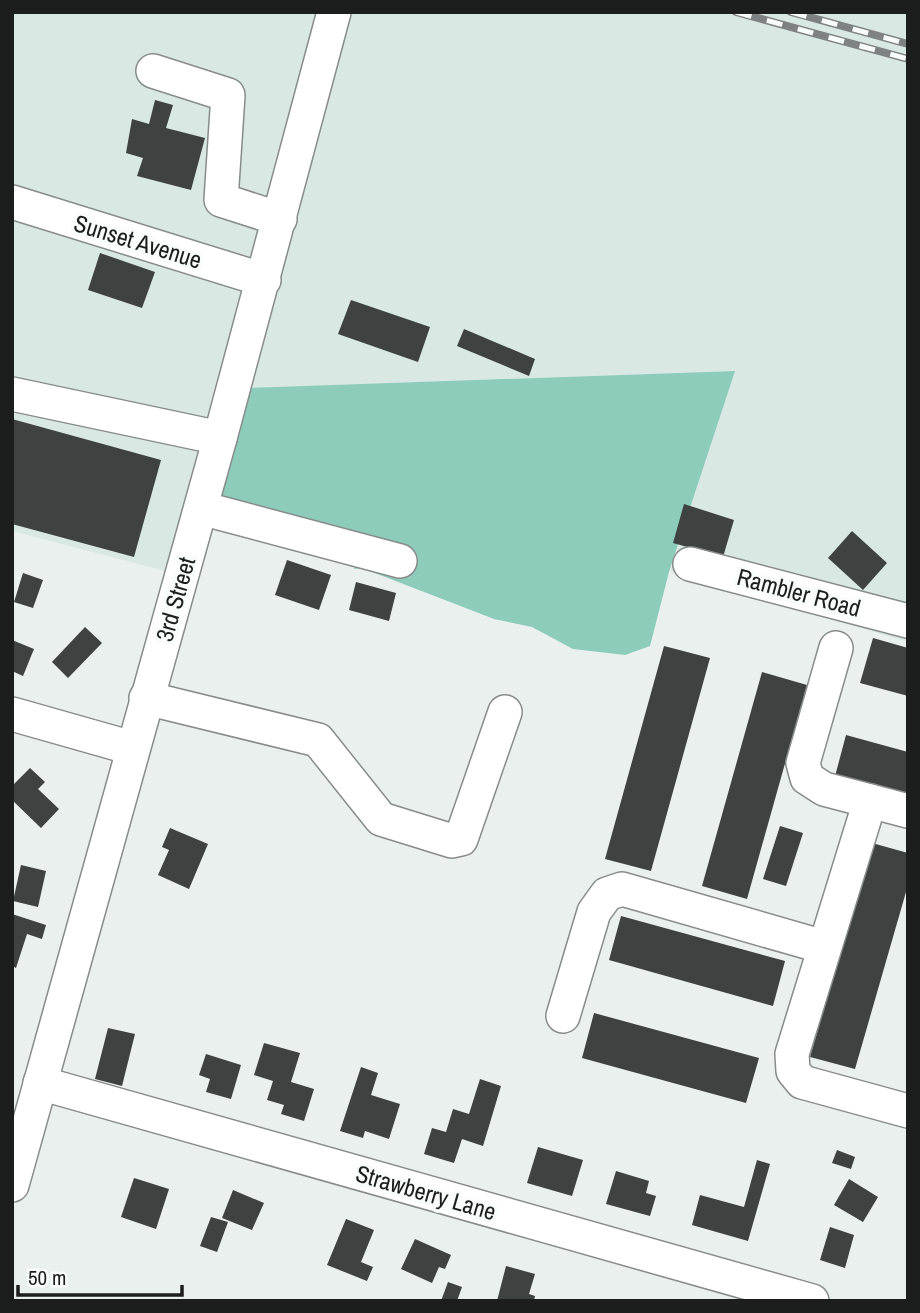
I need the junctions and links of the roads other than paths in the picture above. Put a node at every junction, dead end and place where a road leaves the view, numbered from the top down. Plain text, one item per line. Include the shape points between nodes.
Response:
1 (334, 12) edge
2 (153, 71) dead end
3 (12, 202) edge
4 (280, 219) junction
5 (264, 280) junction
6 (12, 394) edge
7 (220, 438) junction
8 (201, 508) junction
9 (400, 561) dead end
10 (690, 564) dead end
11 (908, 621) edge
12 (836, 648) dead end
13 (146, 698) junction
14 (505, 712) dead end
15 (12, 713) edge
16 (132, 747) junction
17 (870, 802) junction
18 (908, 811) edge
19 (824, 947) junction
20 (562, 1016) dead end
21 (40, 1083) junction
22 (908, 1111) edge
23 (12, 1185) edge
24 (812, 1301) edge

1 - 4 street, 3rd Street
2 - 4 street via 228,95 221,200
3 - 5 street, Sunset Avenue
4 - 5 street, 3rd Street
5 - 7 street, 3rd Street
6 - 7 street
7 - 8 street, 3rd Street
8 - 9 street
8 - 13 street, 3rd Street
10 - 11 street, Rambler Road
12 - 17 street via 803,763 807,778 824,789
13 - 14 street via 318,740 381,819 452,841 461,839
13 - 16 street, 3rd Street
15 - 16 street
16 - 21 street, 3rd Street
17 - 18 street
17 - 19 street
19 - 20 street via 622,889 607,894 594,912
19 - 22 street via 792,1054 793,1071 802,1082
21 - 23 street, 3rd Street
21 - 24 street, Strawberry Lane

